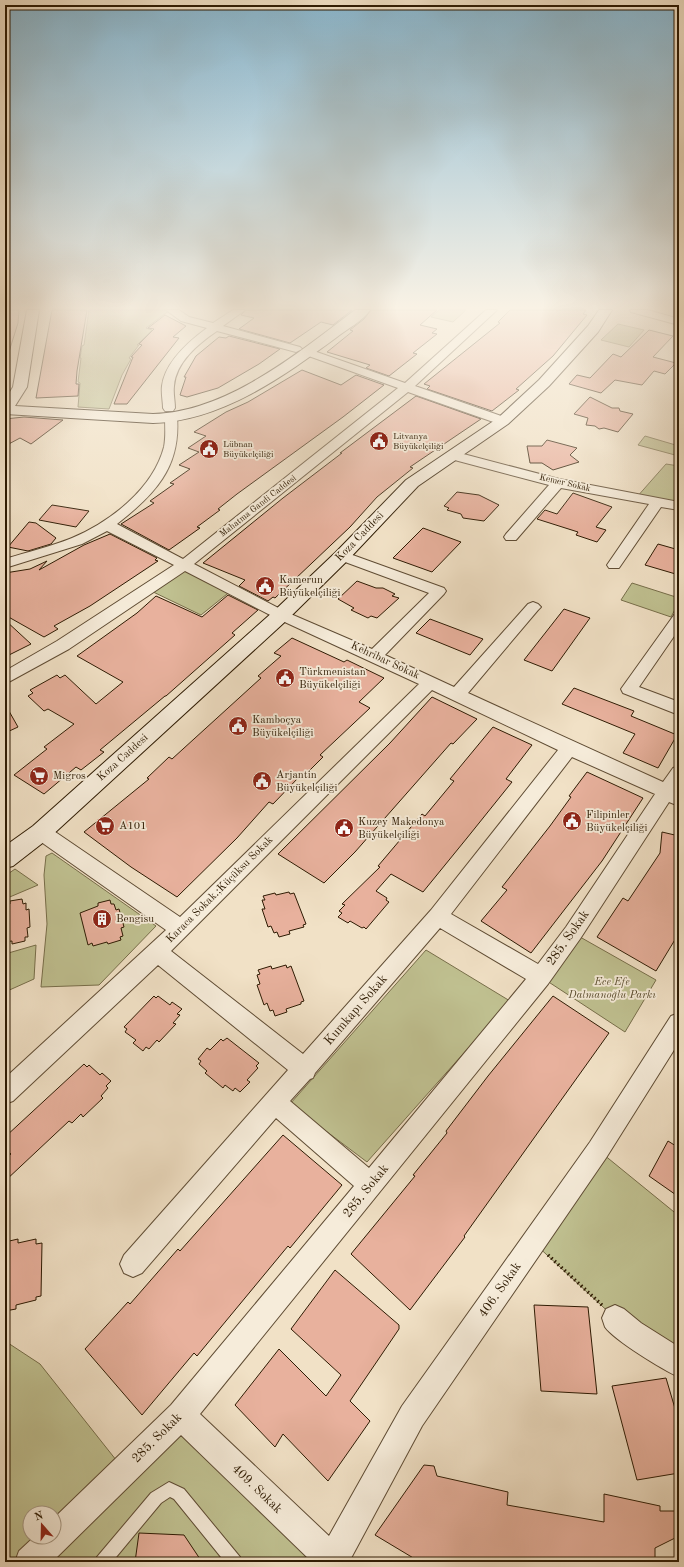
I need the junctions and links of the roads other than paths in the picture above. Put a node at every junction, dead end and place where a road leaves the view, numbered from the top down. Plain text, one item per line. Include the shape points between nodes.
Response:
1 (21, 383) edge
2 (169, 383) edge
3 (253, 383) edge
4 (396, 383) edge
5 (411, 383) edge
6 (544, 383) edge
7 (407, 387) junction
8 (7, 405) edge
9 (170, 413) junction
10 (503, 421) junction
11 (452, 455) junction
12 (558, 483) junction
13 (657, 502) junction
14 (679, 506) edge
15 (107, 525) junction
16 (511, 537) dead end
17 (342, 556) junction
18 (5, 564) edge
19 (614, 565) dead end
20 (183, 566) junction
21 (533, 607) dead end
22 (281, 615) junction
23 (679, 618) edge
24 (374, 656) junction
25 (5, 678) edge
26 (430, 682) junction
27 (457, 695) junction
28 (679, 709) edge
29 (569, 748) junction
30 (675, 788) edge
31 (41, 832) junction
32 (5, 859) edge
33 (438, 916) junction
34 (180, 928) junction
35 (157, 952) junction
36 (541, 977) junction
37 (679, 1023) edge
38 (305, 1070) junction
39 (5, 1093) edge
40 (275, 1103) junction
41 (371, 1185) junction
42 (133, 1264) dead end
43 (615, 1318) road end
44 (679, 1363) edge
45 (181, 1415) junction
46 (37, 1559) edge
47 (102, 1562) edge
48 (235, 1562) edge
49 (332, 1562) edge

1 - 8 street
2 - 9 street
3 - 9 street via 226,401 203,410
4 - 7 street
5 - 7 street, Mahatma Gandi Caddesi
6 - 10 street, Koza Caddesi
7 - 10 street
7 - 20 street, Mahatma Gandi Caddesi
8 - 9 street via 82,416 154,419
9 - 15 street via 170,448 153,485 136,503
10 - 11 street, Koza Caddesi
11 - 12 street, Kemer Sokak
11 - 17 street, Koza Caddesi via 412,483
12 - 13 street, Kemer Sokak
12 - 16 street
13 - 14 street, Kemer Sokak
13 - 19 street
15 - 18 street via 76,542
15 - 20 street, Kehribar Sokak
17 - 22 street, Koza Caddesi
17 - 24 street via 439,591
20 - 22 street, Kehribar Sokak
20 - 25 street, Mahatma Gandi Caddesi via 63,645
21 - 27 street
22 - 24 street, Kehribar Sokak
22 - 31 street, Koza Caddesi
23 - 28 street via 629,689
24 - 26 street, Kehribar Sokak
26 - 27 street, Kehribar Sokak
26 - 34 street, Karaca Sokak.;Küçüksu Sokak
27 - 29 street, Kehribar Sokak
29 - 30 street, Kehribar Sokak
29 - 33 street, Kumkapı Sokak
30 - 36 street, 285. Sokak
31 - 32 street, Koza Caddesi
31 - 34 street
33 - 36 street
33 - 38 street, Kumkapı Sokak
34 - 35 street, Karaca Sokak.;Küçüksu Sokak
35 - 38 street
35 - 39 street, Karaca Sokak.;Küçüksu Sokak
36 - 41 street, 285. Sokak
37 - 49 street, 406. Sokak via 598,1150 412,1416
38 - 40 street, Kumkapı Sokak
40 - 41 street
40 - 42 street, Kumkapı Sokak
41 - 45 street, 285. Sokak
43 - 44 street
45 - 46 street, 285. Sokak
45 - 49 street, 409. Sokak
47 - 48 lane via 156,1498 169,1489 179,1494

